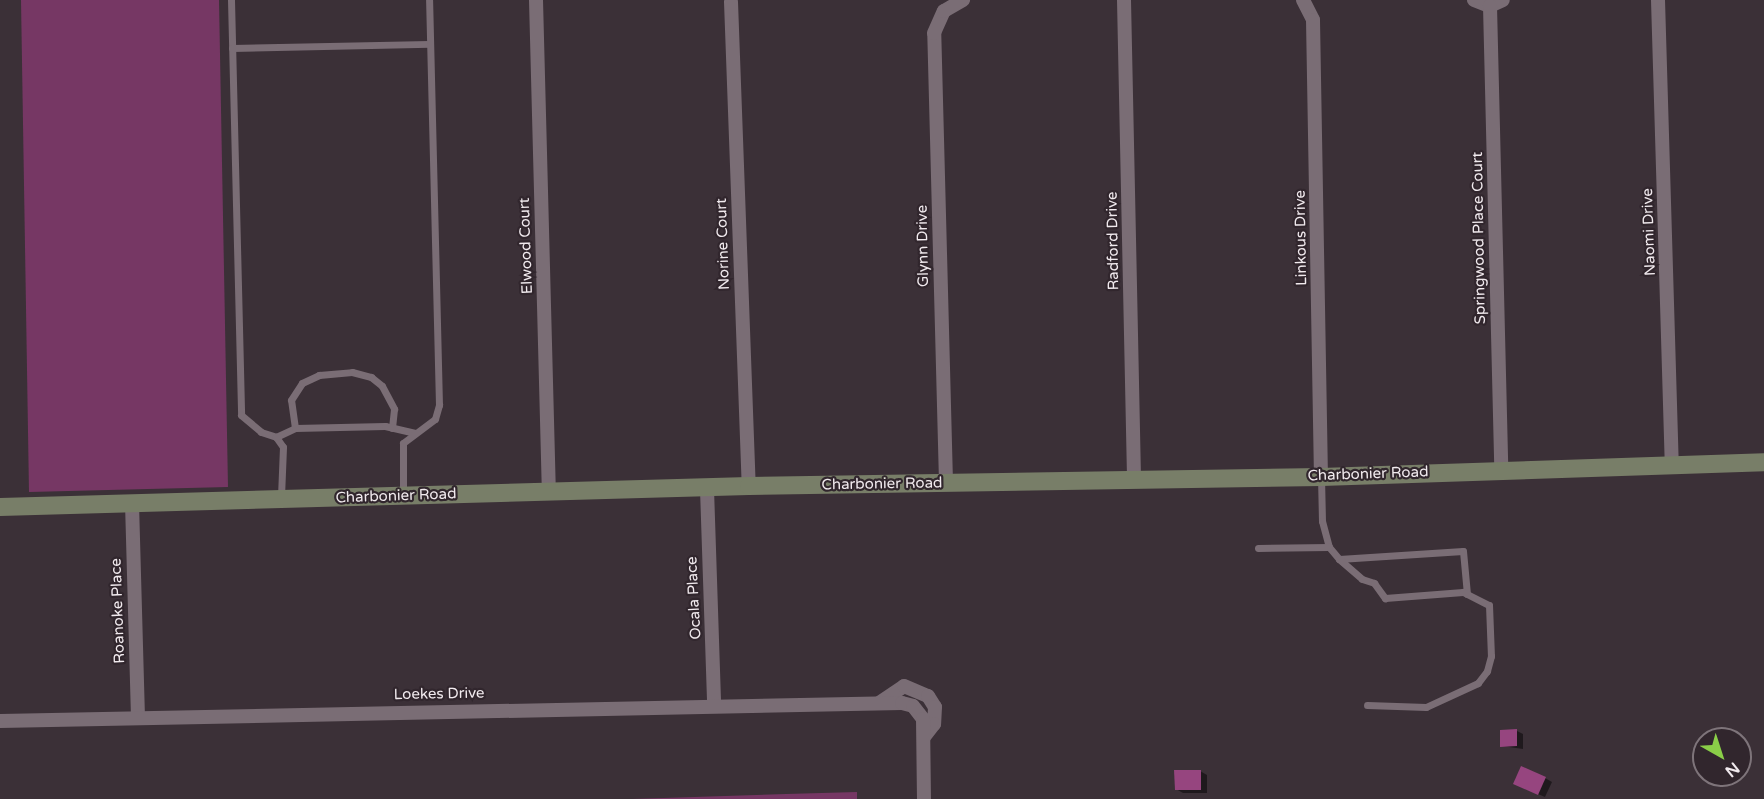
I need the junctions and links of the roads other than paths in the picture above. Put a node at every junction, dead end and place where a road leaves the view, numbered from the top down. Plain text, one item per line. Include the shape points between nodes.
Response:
1 (231, 0) edge
2 (429, 0) edge
3 (536, 0) edge
4 (963, 0) edge
5 (1124, 0) edge
6 (1304, 0) edge
7 (1474, 0) edge
8 (1658, 0) edge
9 (731, 2) dead end
10 (1497, 3) edge
11 (429, 45) junction
12 (232, 48) junction
13 (295, 428) junction
14 (392, 428) junction
15 (415, 433) junction
16 (276, 437) junction
17 (1672, 462) junction
18 (1764, 462) edge
19 (1502, 470) junction
20 (1321, 477) junction
21 (1134, 480) junction
22 (945, 482) junction
23 (749, 486) junction
24 (707, 489) junction
25 (549, 492) junction
26 (403, 496) junction
27 (281, 499) junction
28 (132, 503) junction
29 (0, 507) edge
30 (1329, 546) junction
31 (1258, 548) dead end
32 (1339, 559) junction
33 (1362, 579) junction
34 (1368, 589) dead end
35 (1467, 594) junction
36 (714, 705) junction
37 (1367, 705) dead end
38 (138, 718) junction
39 (0, 721) edge
40 (924, 799) edge

1 - 12 lane
2 - 11 lane
3 - 25 street, Elwood Court
4 - 22 street, Glynn Drive via 944,11 934,33
5 - 21 street, Radford Drive
6 - 20 street, Linkous Drive via 1314,20
7 - 10 street, Springwood Place Court
8 - 17 street, Naomi Drive
9 - 23 street, Norine Court
10 - 19 street, Springwood Place Court
11 - 12 lane
11 - 15 lane via 439,405 435,419
12 - 16 lane via 241,416 261,432
13 - 14 lane
13 - 14 lane via 291,400 302,383 319,375 352,372 371,377 382,386 394,409
13 - 16 lane
14 - 15 lane
15 - 26 lane via 403,443
16 - 27 lane via 283,447
17 - 18 main road, Charbonier Road
17 - 19 main road, Charbonier Road
19 - 20 main road, Charbonier Road
20 - 21 main road, Charbonier Road
20 - 30 lane via 1322,521
21 - 22 main road, Charbonier Road
22 - 23 main road, Charbonier Road
23 - 24 main road, Charbonier Road
24 - 25 main road, Charbonier Road
24 - 36 street, Ocala Place
25 - 26 main road, Charbonier Road
26 - 27 main road, Charbonier Road
27 - 28 main road, Charbonier Road
28 - 29 main road, Charbonier Road
28 - 38 street, Roanoke Place
30 - 31 lane
30 - 32 lane
32 - 33 lane
32 - 35 lane via 1463,551
33 - 34 lane
33 - 35 lane via 1374,583 1381,598
35 - 37 lane via 1489,605 1491,656 1487,671 1478,682 1426,707
36 - 38 street, Loekes Drive
36 - 40 street, Loekes Drive via 913,706 923,719
38 - 39 street, Loekes Drive

